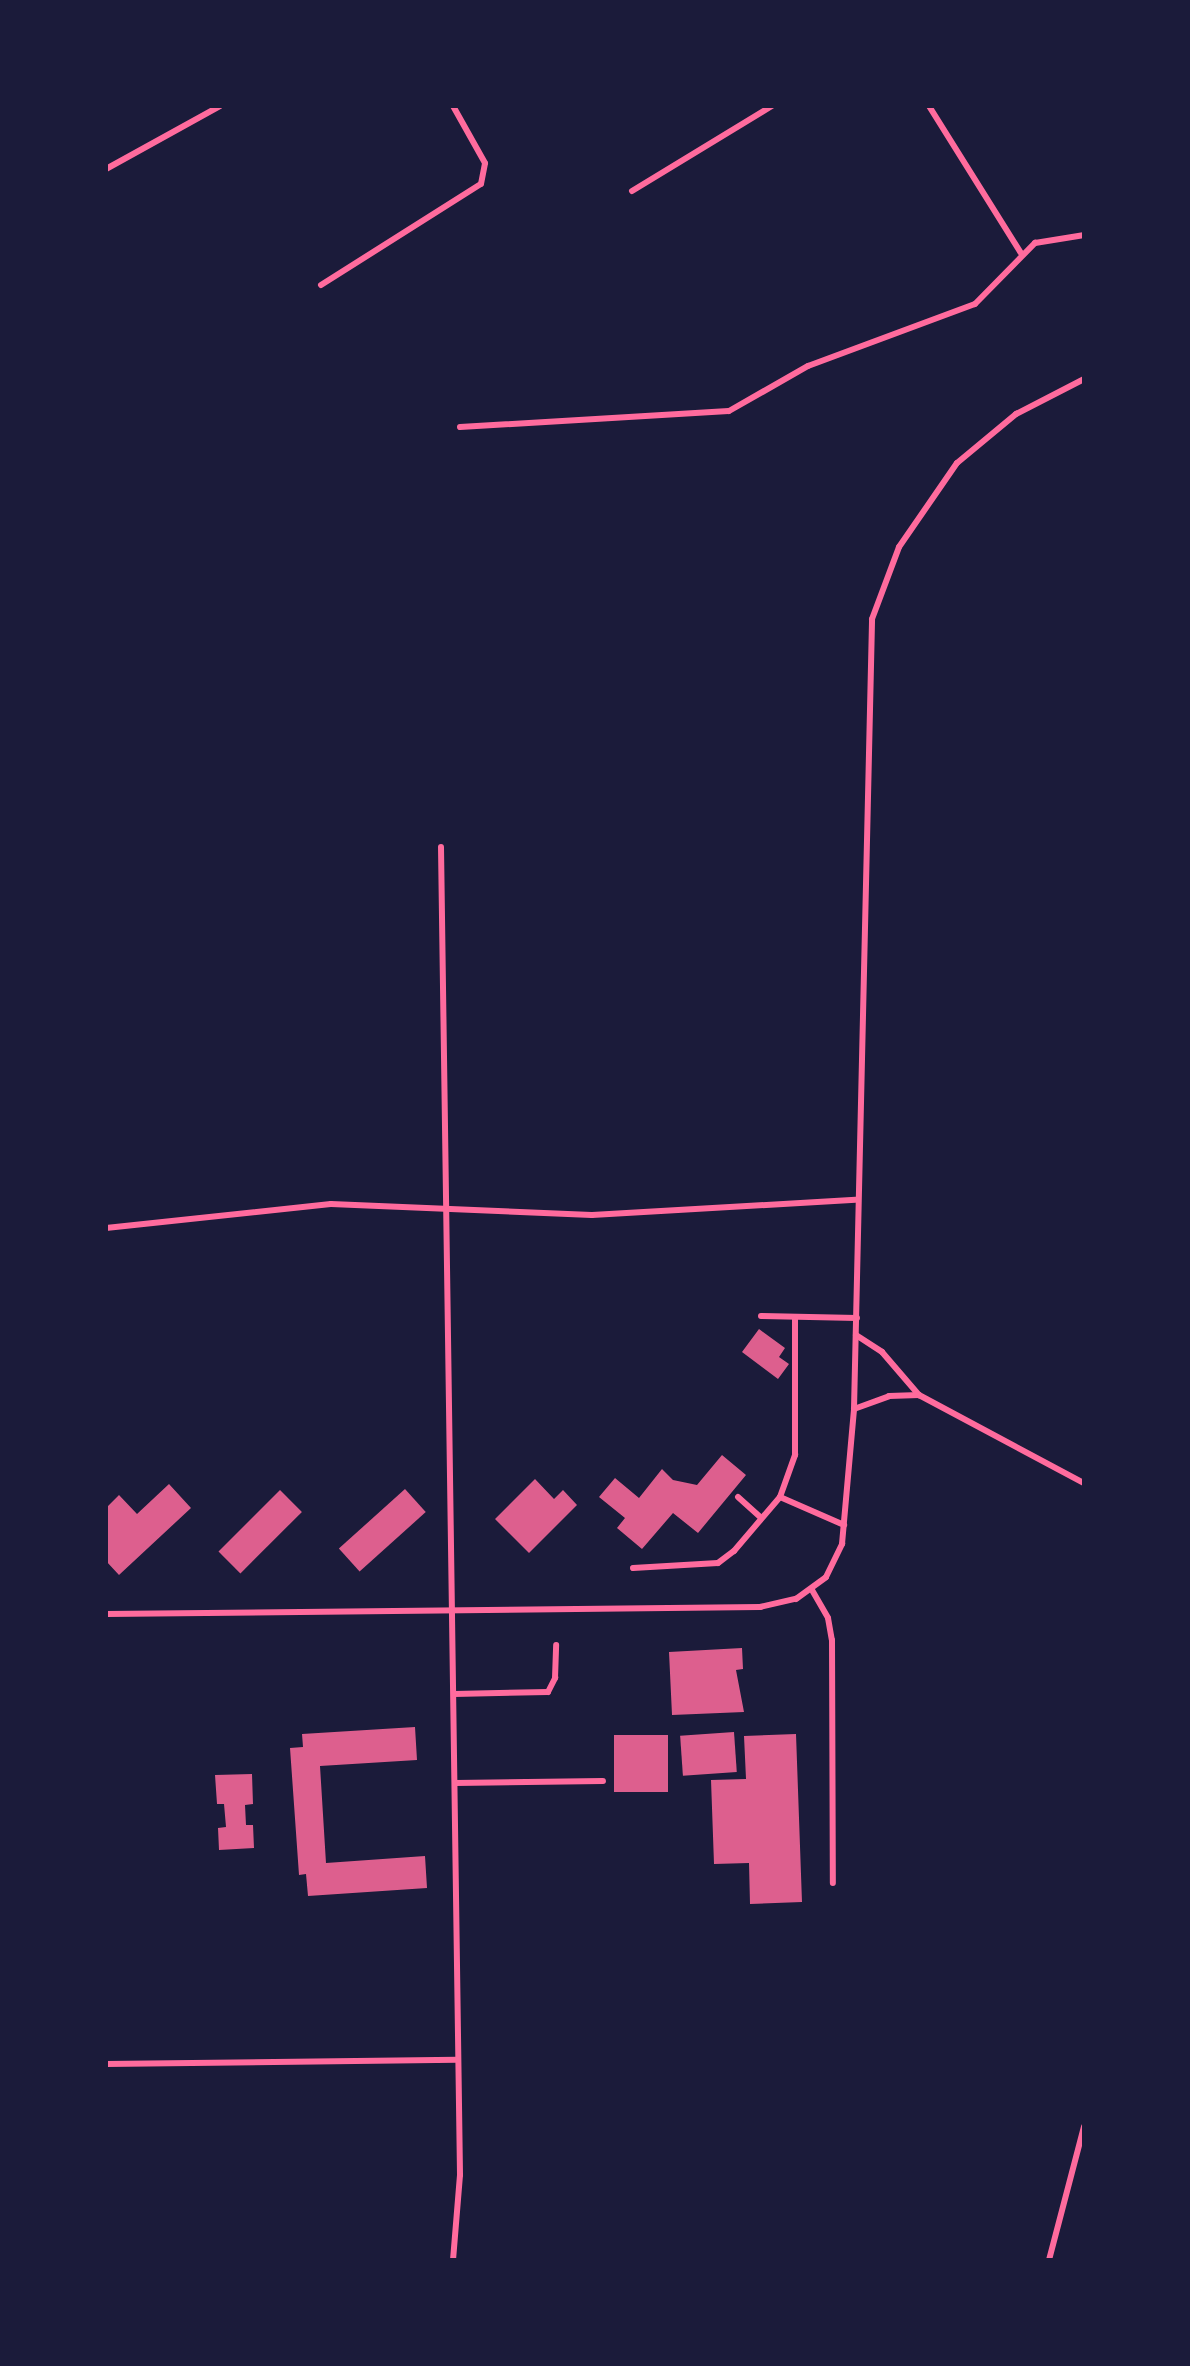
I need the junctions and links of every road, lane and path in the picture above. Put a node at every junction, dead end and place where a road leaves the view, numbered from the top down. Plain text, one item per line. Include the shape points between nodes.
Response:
1 (220, 106) edge
2 (453, 106) edge
3 (772, 106) edge
4 (929, 106) edge
5 (106, 169) edge
6 (632, 191) dead end
7 (1084, 235) edge
8 (1021, 253) junction
9 (321, 285) dead end
10 (1084, 379) edge
11 (460, 427) dead end
12 (441, 847) dead end
13 (856, 1200) junction
14 (446, 1211) junction
15 (106, 1228) edge
16 (761, 1316) dead end
17 (795, 1317) junction
18 (857, 1318) junction
19 (856, 1335) junction
20 (919, 1395) junction
21 (854, 1409) junction
22 (1084, 1483) edge
23 (738, 1497) dead end
24 (780, 1497) junction
25 (761, 1518) junction
26 (844, 1525) junction
27 (633, 1568) dead end
28 (812, 1590) junction
29 (453, 1610) junction
30 (106, 1614) edge
31 (556, 1645) dead end
32 (454, 1694) junction
33 (603, 1781) dead end
34 (455, 1783) junction
35 (833, 1883) dead end
36 (457, 2060) junction
37 (106, 2064) edge
38 (1084, 2127) edge
39 (453, 2260) edge
40 (1049, 2260) edge

1 - 5 lane
2 - 9 lane via 485,163 481,184
3 - 6 lane
4 - 8 lane
7 - 8 lane via 1035,243
8 - 11 lane via 975,304 808,366 729,411
10 - 13 lane via 1016,414 957,463 912,525 879,594 867,671
12 - 14 lane
13 - 14 lane via 631,1214
13 - 18 lane
14 - 15 lane via 331,1204
14 - 29 lane
16 - 17 lane
17 - 18 lane
17 - 24 lane via 795,1455
18 - 19 lane
19 - 20 lane via 882,1352
19 - 21 lane
20 - 21 lane via 889,1396
20 - 22 lane
21 - 26 lane
23 - 25 lane
24 - 25 lane
24 - 26 lane
25 - 27 lane via 718,1563
26 - 28 lane via 836,1561
28 - 29 lane via 760,1607
28 - 35 lane via 828,1618 832,1640
29 - 30 lane
29 - 32 lane
31 - 32 lane via 555,1678 548,1692
32 - 34 lane
33 - 34 lane
34 - 36 lane
36 - 37 lane
36 - 39 lane via 460,2201
38 - 40 lane

